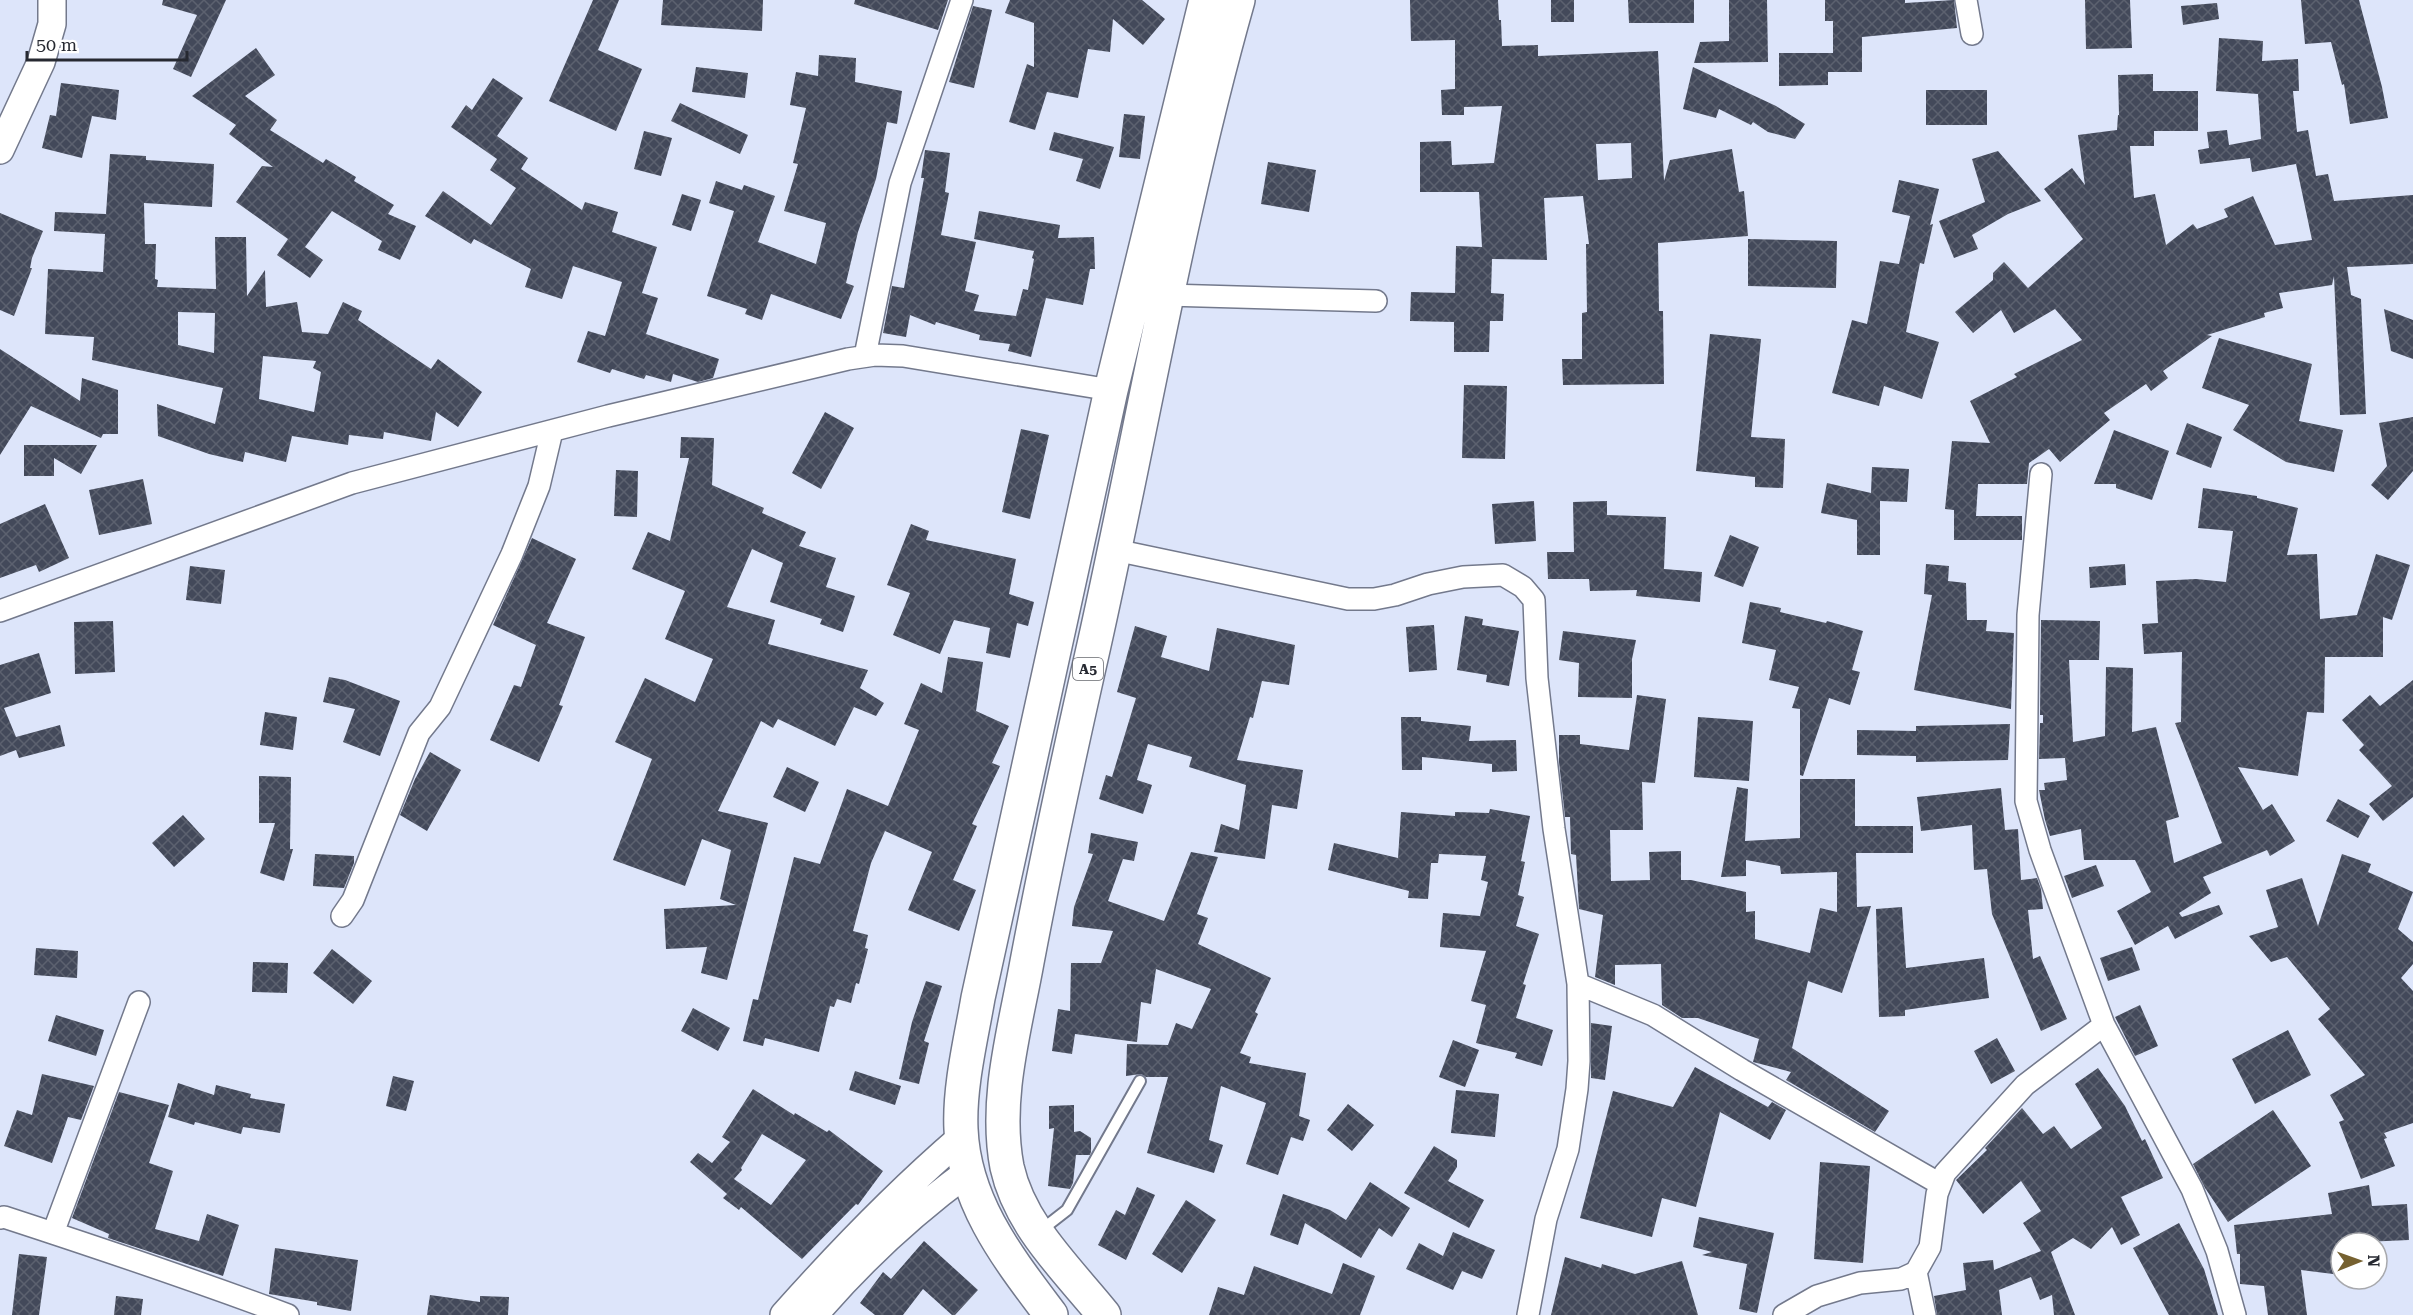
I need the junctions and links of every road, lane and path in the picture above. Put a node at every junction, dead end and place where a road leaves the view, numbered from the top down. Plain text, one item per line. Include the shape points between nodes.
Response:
1 (52, 0) edge
2 (962, 0) edge
3 (1206, 0) edge
4 (1238, 0) edge
5 (1966, 0) edge
6 (1972, 34) dead end
7 (0, 150) edge
8 (1167, 295) junction
9 (1376, 301) dead end
10 (865, 356) junction
11 (1111, 390) junction
12 (552, 431) junction
13 (2041, 474) dead end
14 (1115, 550) junction
15 (0, 611) edge
16 (1017, 820) junction
17 (1052, 829) junction
18 (342, 916) dead end
19 (1578, 984) junction
20 (139, 1002) dead end
21 (2104, 1025) junction
22 (1140, 1081) dead end
23 (962, 1137) junction
24 (968, 1172) junction
25 (1940, 1184) junction
26 (0, 1218) edge
27 (54, 1233) junction
28 (1037, 1233) junction
29 (1916, 1272) junction
30 (288, 1315) edge
31 (784, 1315) edge
32 (814, 1315) edge
33 (1051, 1315) edge
34 (1104, 1315) edge
35 (1528, 1315) edge
36 (1784, 1315) edge
37 (1925, 1315) edge
38 (2235, 1315) edge

1 - 7 street via 51,24 41,62
2 - 10 street via 900,183
3 - 11 highway, A5
4 - 8 highway, A5
5 - 6 street
8 - 9 street
8 - 14 highway, A5
10 - 11 street via 903,356
10 - 12 street
11 - 16 highway, A5
12 - 15 street via 352,483
12 - 18 street via 539,486 512,554 440,707 419,733 353,900
13 - 21 street via 2028,615 2026,801
14 - 17 highway, A5
14 - 19 street via 1348,599 1374,599 1428,584 1503,575 1523,587 1534,600 1537,678 1550,794
16 - 17 highway
16 - 23 highway, A5 via 976,1008 964,1088
17 - 28 highway, A5 via 1004,1082 1003,1130 1008,1169
19 - 25 street via 1653,1015
19 - 35 street via 1579,1061 1573,1121 1546,1219
20 - 27 street
21 - 25 street via 2025,1085
21 - 38 street via 2192,1189 2217,1251
22 - 28 lane via 1066,1210
23 - 24 highway, A5
23 - 31 street via 842,1250
24 - 32 street via 924,1204 847,1276
24 - 33 highway, A5 via 987,1224
25 - 29 street via 1930,1247
26 - 27 street
27 - 30 street
28 - 34 highway, A5
29 - 36 street via 1901,1279 1860,1283 1817,1296
29 - 37 street

